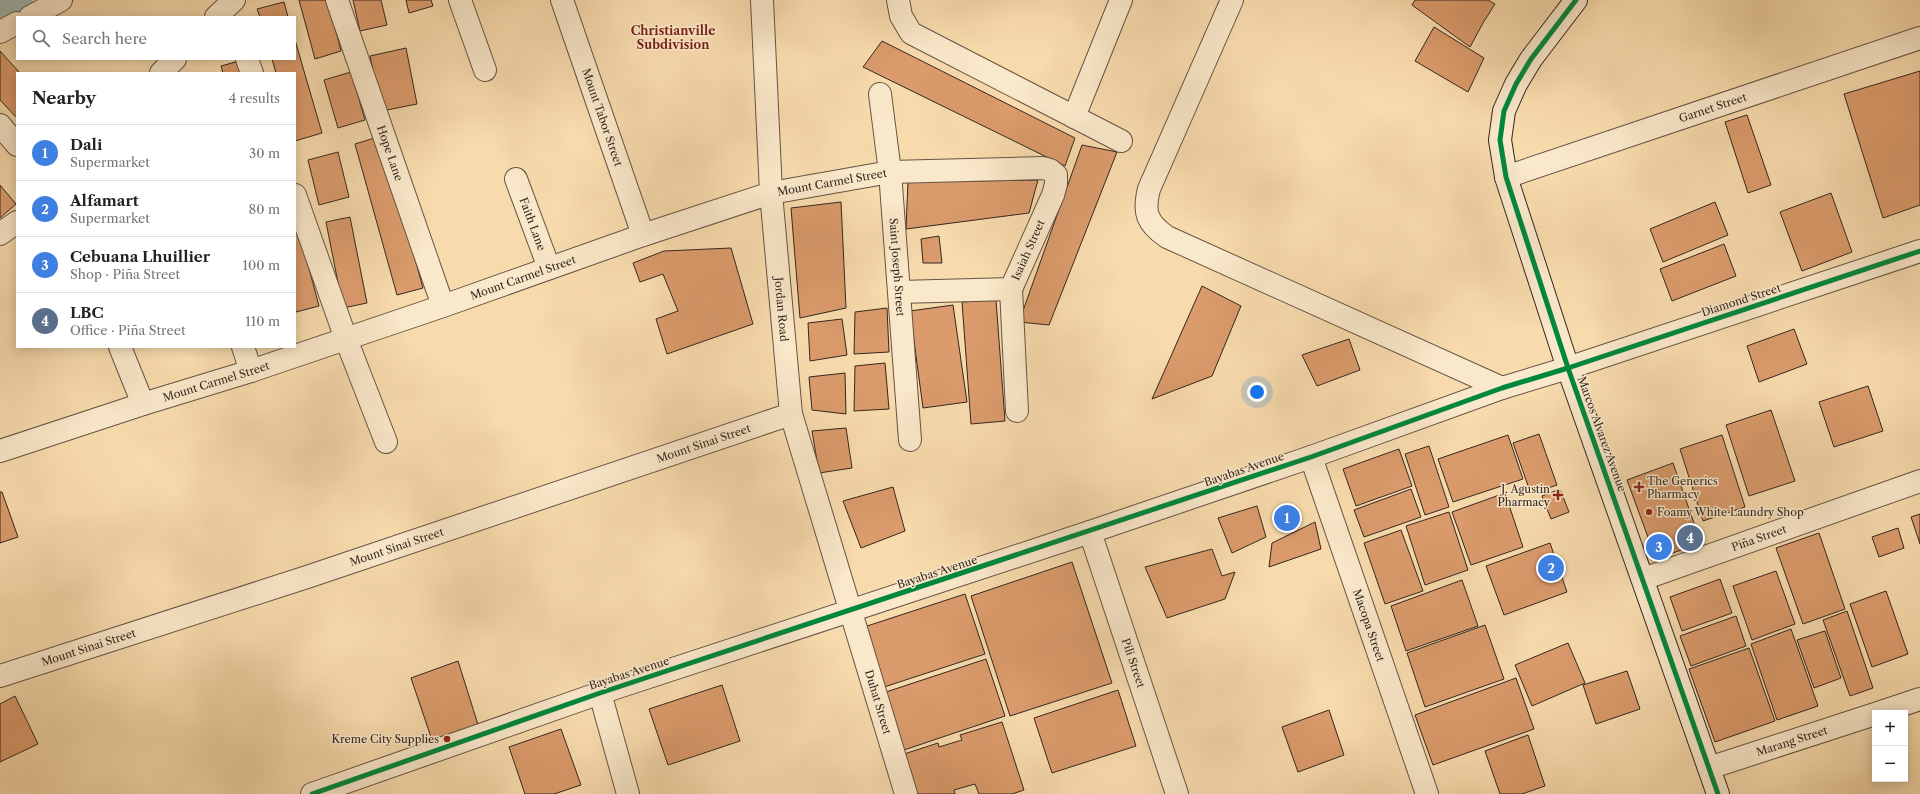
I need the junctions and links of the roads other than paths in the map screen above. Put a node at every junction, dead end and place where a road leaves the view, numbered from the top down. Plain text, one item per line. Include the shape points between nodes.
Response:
1 (61, 0) edge
2 (337, 0) edge
3 (460, 0) edge
4 (562, 0) edge
5 (762, 0) edge
6 (898, 0) edge
7 (1122, 0) edge
8 (1232, 0) edge
9 (1576, 0) edge
10 (32, 16) edge
11 (16, 24) edge
12 (0, 32) edge
13 (1920, 38) edge
14 (174, 60) edge
15 (247, 60) edge
16 (485, 70) dead end
17 (162, 72) edge
18 (252, 72) edge
19 (880, 94) dead end
20 (1074, 117) junction
21 (0, 125) edge
22 (1121, 141) dead end
23 (16, 144) edge
24 (890, 172) junction
25 (1056, 175) joint
26 (1506, 177) junction
27 (516, 179) dead end
28 (771, 194) junction
29 (296, 198) edge
30 (16, 223) edge
31 (0, 234) edge
32 (643, 235) junction
33 (1920, 252) edge
34 (549, 268) junction
35 (1011, 289) junction
36 (900, 292) junction
37 (443, 306) junction
38 (346, 338) junction
39 (120, 348) edge
40 (243, 348) edge
41 (1568, 368) junction
42 (251, 371) junction
43 (1502, 388) junction
44 (143, 404) junction
45 (1017, 410) dead end
46 (791, 414) junction
47 (910, 440) dead end
48 (386, 442) dead end
49 (0, 451) edge
50 (1311, 457) junction
51 (1920, 481) edge
52 (1090, 532) junction
53 (1643, 579) junction
54 (852, 610) junction
55 (0, 676) edge
56 (600, 693) junction
57 (1920, 700) edge
58 (1888, 710) edge
59 (1872, 715) edge
60 (1709, 768) junction
61 (312, 794) edge
62 (628, 794) edge
63 (906, 794) edge
64 (1177, 794) edge
65 (1427, 794) edge
66 (1718, 794) edge

1 - 10 street
2 - 37 street, Hope Lane
3 - 16 street
4 - 32 street, Mount Tabor Street
5 - 28 street, Jordan Road
6 - 20 street via 901,16 911,33
7 - 20 street
8 - 43 street via 1149,189 1145,205 1147,218 1167,237
9 - 26 street, Marcos Alvarez Avenue via 1531,59 1504,111 1500,140
11 - 12 street
13 - 26 street, Garnet Street
14 - 17 street
15 - 18 street
19 - 24 street, Saint Joseph Street
20 - 22 street
21 - 23 street
24 - 25 street, Mount Carmel Street via 1042,168
24 - 28 street, Mount Carmel Street
24 - 36 street, Saint Joseph Street
25 - 35 street, Isaiah Street via 1053,195
26 - 41 street, Marcos Alvarez Avenue
27 - 34 street, Faith Lane
28 - 32 street, Mount Carmel Street
28 - 46 street, Jordan Road
29 - 38 street
30 - 31 street
32 - 34 street, Mount Carmel Street
33 - 41 street, Diamond Street
34 - 37 street, Mount Carmel Street
35 - 36 street, Isaiah Street
35 - 45 street
36 - 47 street, Saint Joseph Street
37 - 38 street, Mount Carmel Street
38 - 42 street, Mount Carmel Street
38 - 48 street
39 - 44 street
40 - 42 street
41 - 43 street, Bayabas Avenue
41 - 53 street, Marcos Alvarez Avenue
42 - 44 street, Mount Carmel Street
43 - 50 street, Bayabas Avenue
44 - 49 street, Mount Carmel Street
46 - 54 street, Jordan Road
46 - 55 street, Mount Sinai Street
50 - 52 street, Bayabas Avenue
50 - 65 street, Macopa Street
51 - 53 street, Piña Street
52 - 54 street, Bayabas Avenue
52 - 64 street, Pili Street
53 - 60 street, Marcos Alvarez Avenue
54 - 56 street, Bayabas Avenue
54 - 63 street, Duhat Street
56 - 61 street, Bayabas Avenue
56 - 62 street
57 - 58 street
59 - 60 street, Marang Street
60 - 66 street, Marcos Alvarez Avenue

